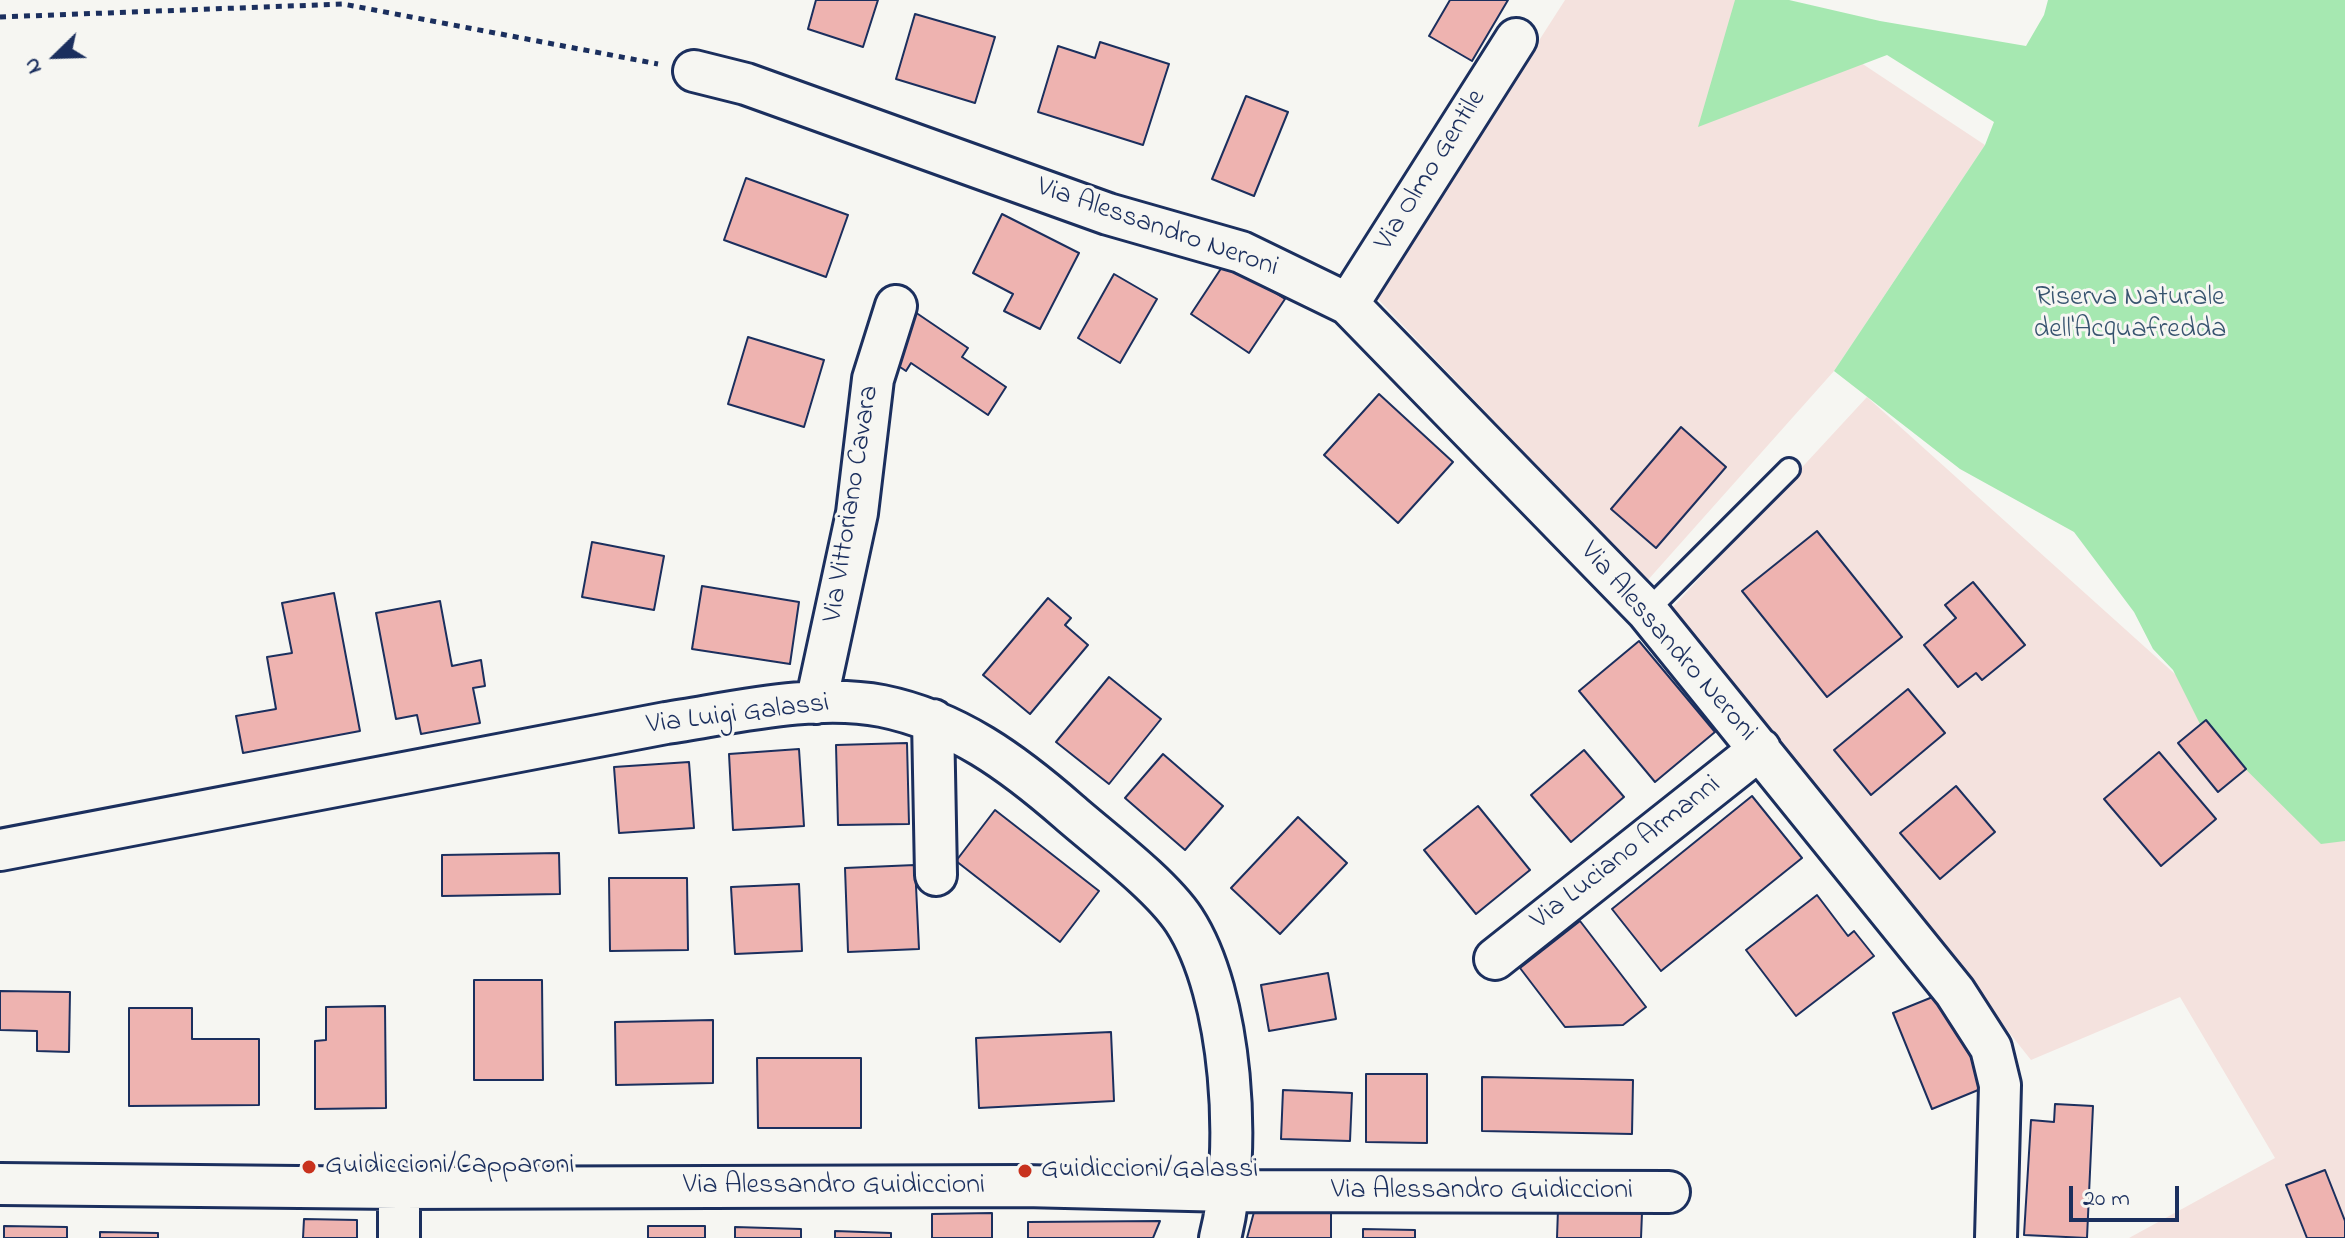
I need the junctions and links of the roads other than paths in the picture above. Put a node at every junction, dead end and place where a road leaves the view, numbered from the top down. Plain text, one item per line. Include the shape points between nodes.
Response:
1 (1516, 39) dead end
2 (694, 71) road end
3 (1348, 304) junction
4 (896, 306) dead end
5 (1789, 469) dead end
6 (1647, 611) junction
7 (816, 703) junction
8 (933, 720) junction
9 (1760, 749) junction
10 (0, 850) edge
11 (936, 875) dead end
12 (1495, 959) dead end
13 (0, 1184) edge
14 (399, 1188) junction
15 (1230, 1191) junction
16 (1669, 1192) dead end
17 (399, 1238) edge
18 (1220, 1238) edge
19 (1996, 1238) edge

1 - 3 street, Via Olmo Gentile
2 - 3 street, Via Alessandro Neroni via 746,84 1108,214 1241,252
3 - 6 street, Via Alessandro Neroni
4 - 7 street, Via Vittoriano Cavara via 873,379 857,513
5 - 6 lane
6 - 9 street, Via Alessandro Neroni
7 - 8 street, Via Luigi Galassi via 880,706
7 - 10 street, Via Luigi Galassi via 650,726
8 - 11 street
8 - 15 street, Via Luigi Galassi via 979,742 1036,784 1183,919 1209,979 1224,1049
9 - 12 street, Via Luciano Armanni
9 - 19 street, Via Alessandro Neroni via 1955,992 1991,1048 2000,1085
13 - 14 street, Via Alessandro Guidiccioni
14 - 15 street, Via Alessandro Guidiccioni via 1024,1186
14 - 17 street
15 - 16 street, Via Alessandro Guidiccioni
15 - 18 street, Via Luigi Galassi

